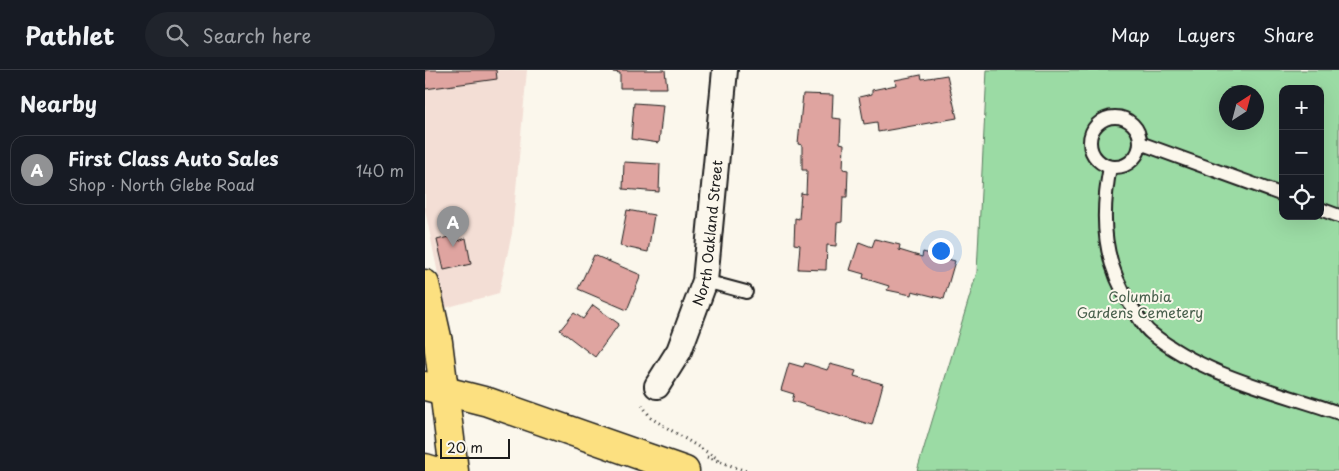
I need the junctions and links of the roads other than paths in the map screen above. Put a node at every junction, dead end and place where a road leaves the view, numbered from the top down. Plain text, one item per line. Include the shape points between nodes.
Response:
1 (725, 70) edge
2 (1140, 143) junction
3 (1110, 167) junction
4 (1279, 194) edge
5 (1324, 210) edge
6 (1339, 216) edge
7 (705, 281) junction
8 (425, 284) edge
9 (745, 292) dead end
10 (657, 386) road end
11 (435, 388) edge
12 (1339, 413) edge
13 (425, 468) edge
14 (435, 471) edge
15 (454, 471) edge
16 (685, 471) edge

1 - 7 street, North Oakland Street
2 - 3 lane via 1139,152 1127,164
2 - 3 lane via 1136,128 1124,118 1101,121 1091,133 1091,150 1102,164
2 - 4 lane
3 - 12 lane via 1103,222 1110,264 1127,300 1149,332 1184,356 1219,372
5 - 6 lane
7 - 9 lane
7 - 10 street, North Oakland Street via 679,351
8 - 11 main road via 438,342
11 - 15 main road via 451,444
11 - 16 main road via 552,424
13 - 14 main road

